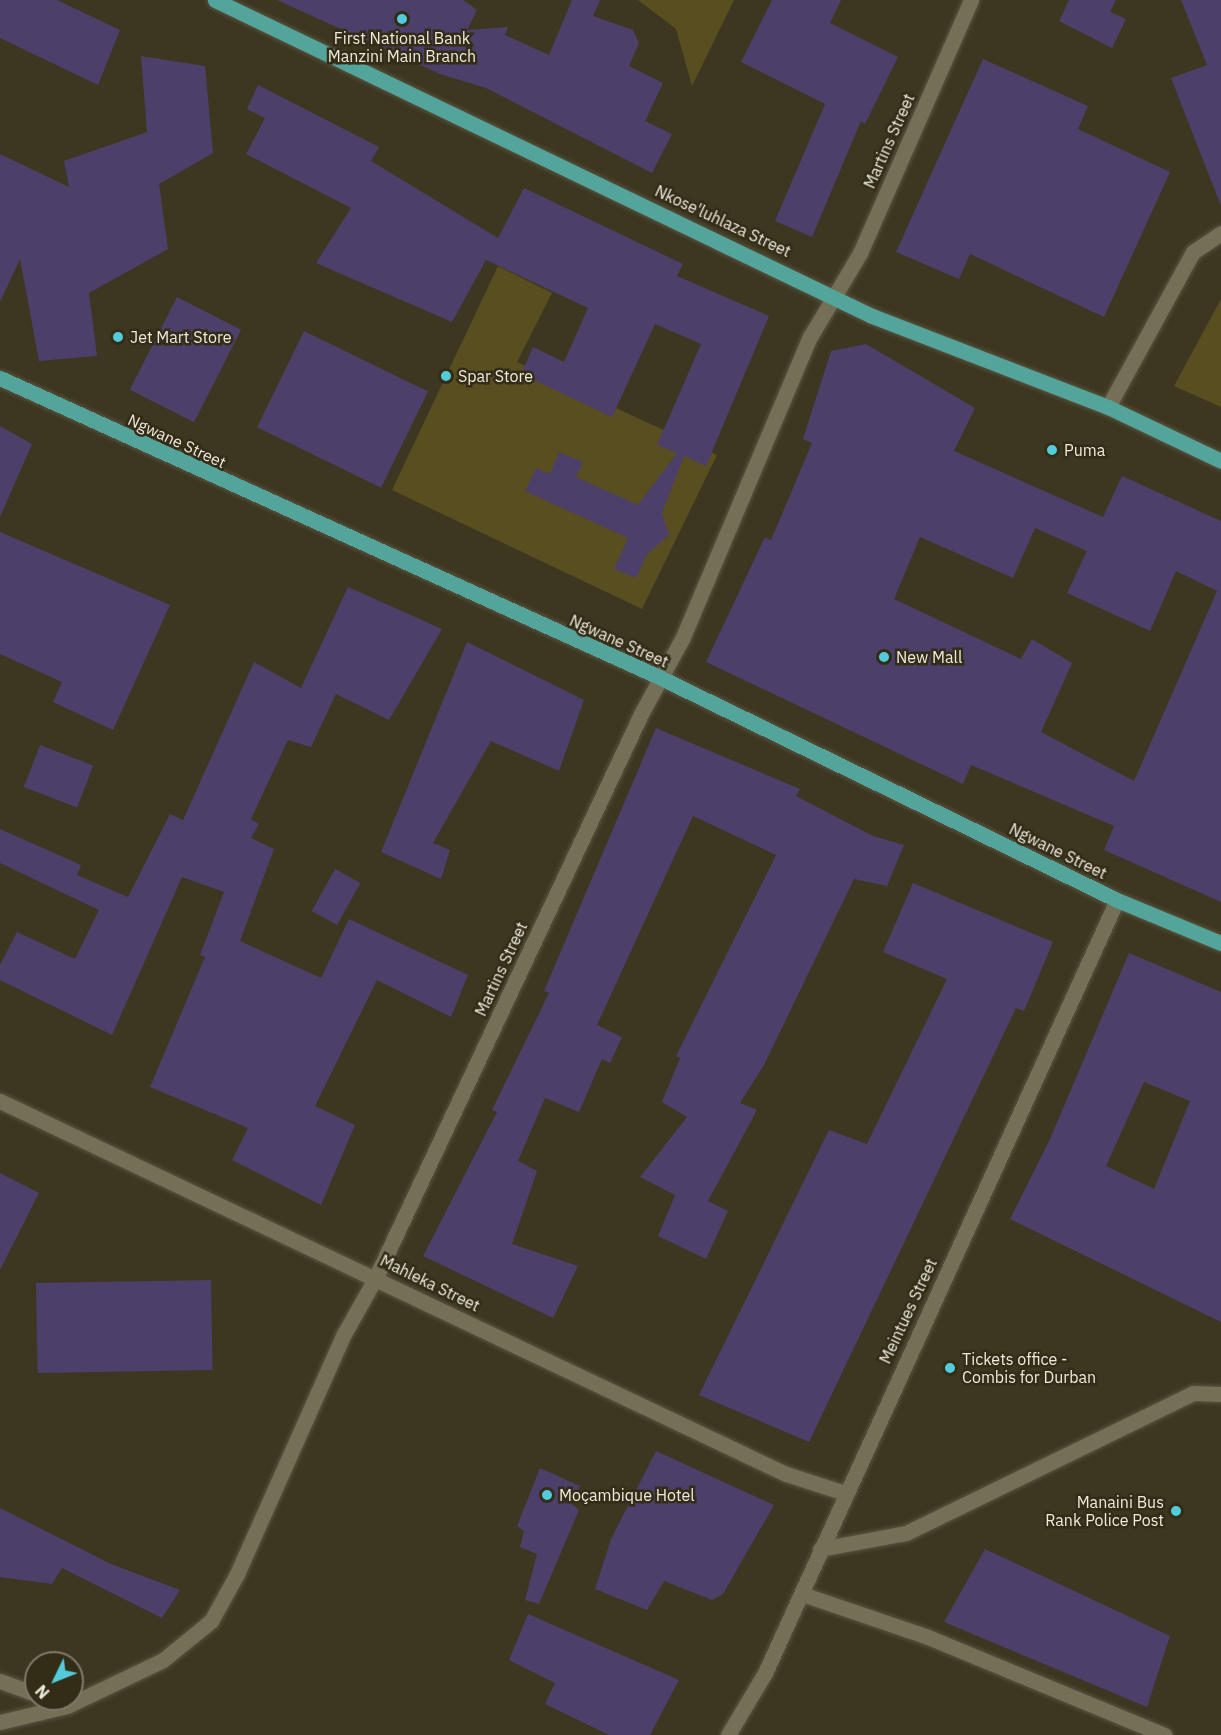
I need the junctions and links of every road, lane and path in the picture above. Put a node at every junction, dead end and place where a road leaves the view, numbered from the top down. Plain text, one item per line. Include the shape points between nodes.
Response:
1 (215, 0) edge
2 (971, 0) edge
3 (1221, 233) edge
4 (836, 295) junction
5 (0, 378) edge
6 (1108, 407) junction
7 (1221, 461) edge
8 (658, 677) junction
9 (1117, 900) junction
10 (1221, 944) edge
11 (0, 1101) edge
12 (376, 1277) junction
13 (1221, 1394) edge
14 (845, 1493) junction
15 (820, 1549) junction
16 (802, 1594) junction
17 (0, 1681) edge
18 (24, 1690) edge
19 (84, 1698) edge
20 (46, 1711) edge
21 (0, 1722) edge
22 (728, 1735) edge
23 (1165, 1735) edge

1 - 4 main road, Nkose'luhlaza Street
2 - 4 street, Martins Street via 860,253
3 - 6 street via 1193,252
4 - 6 main road, Nkose'luhlaza Street via 872,316
4 - 8 street, Martins Street via 810,337 683,637
5 - 8 main road, Ngwane Street
6 - 7 main road, Nkose'luhlaza Street
8 - 9 main road, Ngwane Street
8 - 12 street, Martins Street
9 - 10 main road, Ngwane Street
9 - 14 street, Meintues Street
11 - 12 street, Mahleka Street
12 - 14 street, Mahleka Street via 786,1474
12 - 19 street, Martins Street via 344,1334 237,1574 211,1621 163,1660
13 - 15 street via 1193,1393 906,1533
14 - 15 street, Meintues Street
15 - 16 street, Meintues Street
16 - 22 street, Meintues Street via 765,1673
16 - 23 street via 928,1637
17 - 18 street
20 - 21 street, Martins Street

